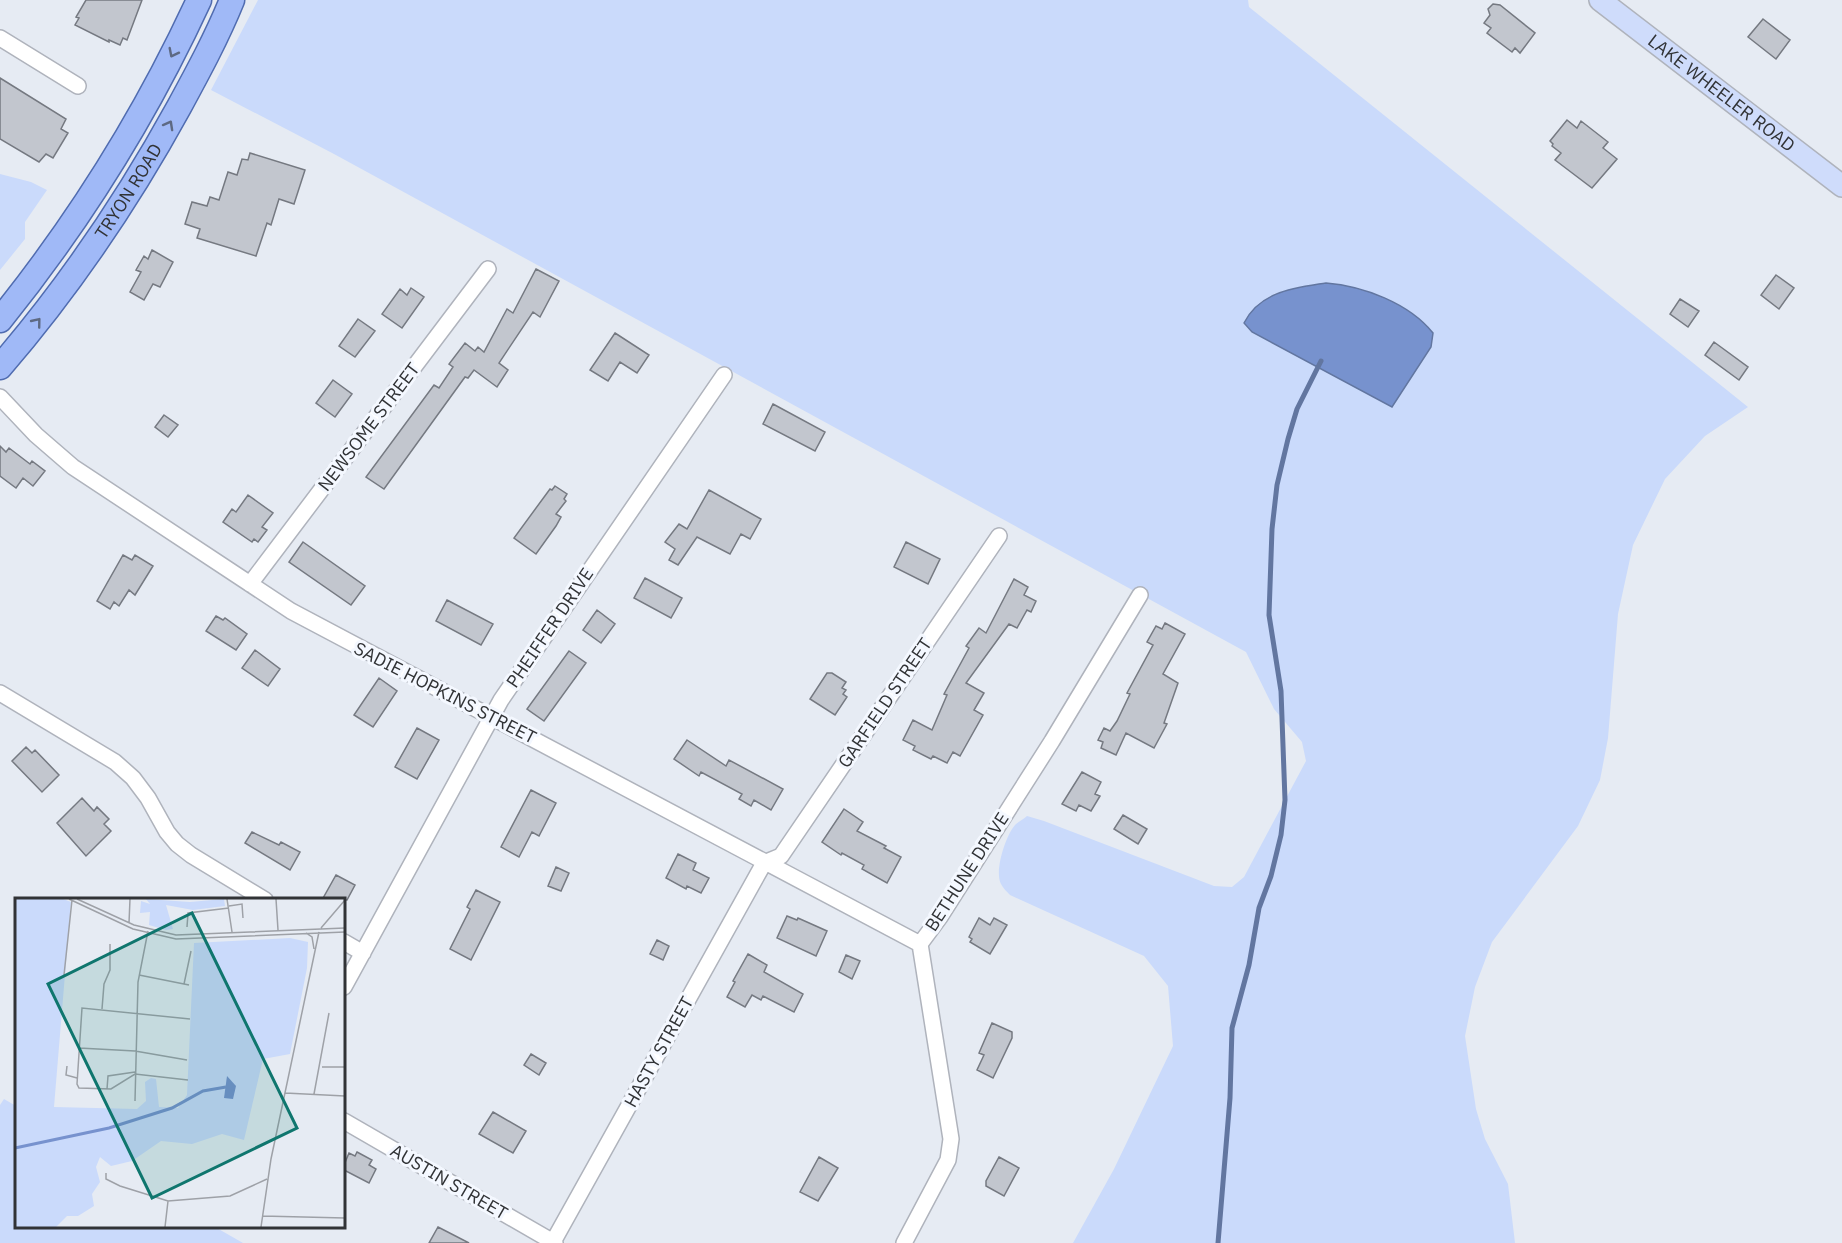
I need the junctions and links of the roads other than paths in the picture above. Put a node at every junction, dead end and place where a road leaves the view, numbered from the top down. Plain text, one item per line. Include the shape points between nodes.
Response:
1 (199, 0) edge
2 (232, 0) edge
3 (1600, 0) edge
4 (0, 38) edge
5 (78, 86) dead end
6 (1842, 186) edge
7 (488, 269) dead end
8 (0, 320) edge
9 (0, 367) edge
10 (724, 375) dead end
11 (0, 397) edge
12 (999, 536) dead end
13 (250, 584) junction
14 (1140, 595) dead end
15 (0, 693) edge
16 (491, 716) junction
17 (764, 863) junction
18 (261, 898) edge
19 (345, 943) edge
20 (920, 944) junction
21 (363, 953) junction
22 (345, 985) edge
23 (345, 1122) edge
24 (554, 1242) edge
25 (904, 1243) edge

1 -> 8 main road, TRYON ROAD via 142,112 97,187
9 -> 2 main road, TRYON ROAD via 59,295 122,204 191,85
3 - 6 street, LAKE WHEELER ROAD
4 - 5 street
7 - 13 street, NEWSOME STREET
10 - 16 street, PHEIFFER DRIVE
11 - 13 street, SADIE HOPKINS STREET via 73,468
12 - 17 street, GARFIELD STREET via 781,856
13 - 16 street, SADIE HOPKINS STREET via 342,640
14 - 20 street, BETHUNE DRIVE via 1052,741
15 - 18 street via 115,762 133,778 177,844
16 - 17 street, SADIE HOPKINS STREET
16 - 21 street, PHEIFFER DRIVE
17 - 20 street, SADIE HOPKINS STREET
17 - 24 street, HASTY STREET
19 - 21 street
20 - 25 street, BETHUNE DRIVE via 951,1139 948,1160
21 - 22 street, PHEIFFER DRIVE
23 - 24 street, AUSTIN STREET

